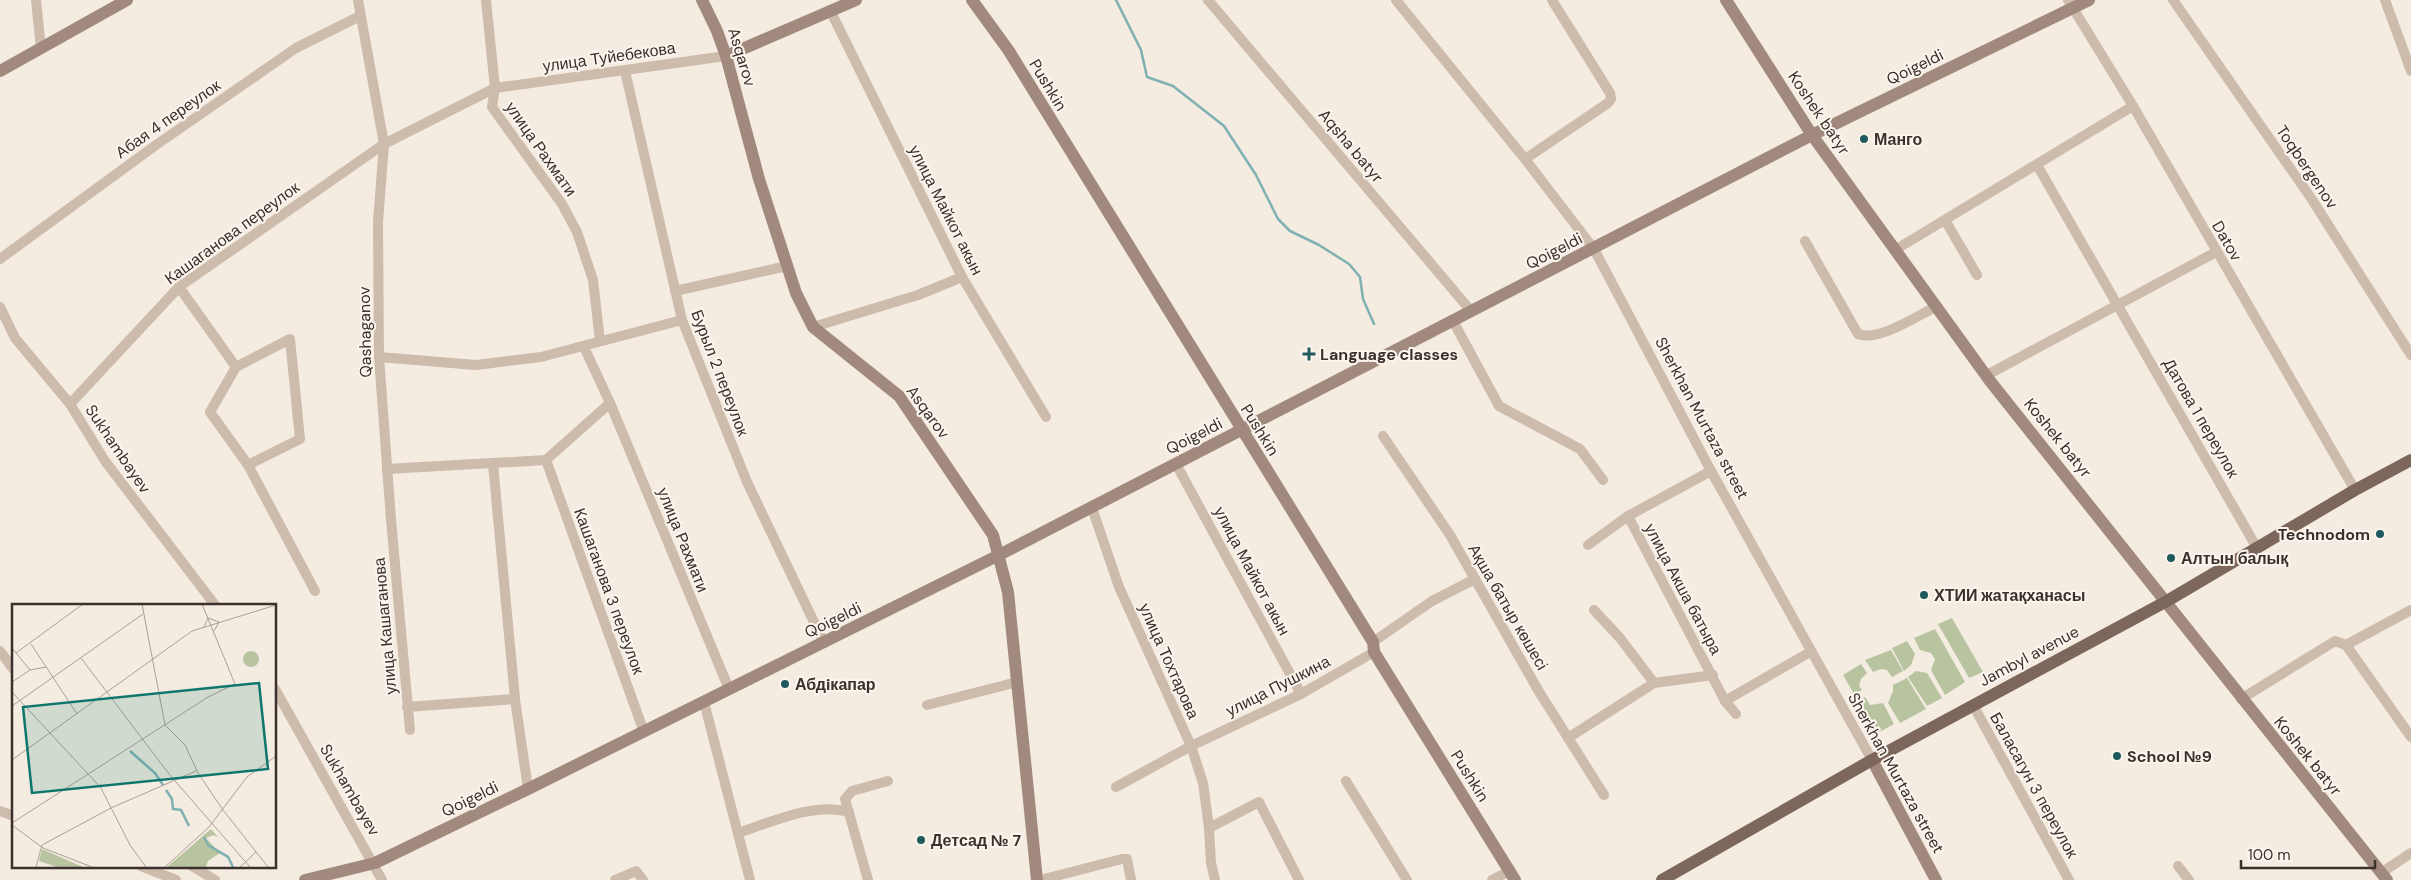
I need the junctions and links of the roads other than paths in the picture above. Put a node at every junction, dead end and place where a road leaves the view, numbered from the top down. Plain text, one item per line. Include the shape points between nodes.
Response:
1 (36, 0) edge
2 (127, 0) edge
3 (358, 0) edge
4 (486, 0) edge
5 (702, 0) edge
6 (856, 0) edge
7 (972, 0) edge
8 (1208, 0) edge
9 (1396, 0) edge
10 (1552, 0) edge
11 (1726, 0) edge
12 (2090, 0) edge
13 (2173, 0) edge
14 (2385, 0) edge
15 (2071, 4) edge
16 (830, 10) junction
17 (360, 16) junction
18 (41, 49) junction
19 (726, 56) junction
20 (0, 71) edge
21 (624, 71) junction
22 (2411, 71) edge
23 (496, 88) junction
24 (2133, 106) junction
25 (1812, 135) junction
26 (384, 144) junction
27 (1525, 159) junction
28 (2037, 165) junction
29 (1945, 220) junction
30 (1805, 241) dead end
31 (1594, 249) junction
32 (1895, 250) junction
33 (2216, 252) junction
34 (0, 259) edge
35 (787, 266) junction
36 (1977, 275) dead end
37 (962, 277) junction
38 (179, 287) junction
39 (675, 290) junction
40 (2118, 303) junction
41 (1936, 306) junction
42 (0, 307) edge
43 (1471, 311) junction
44 (682, 320) junction
45 (1453, 321) junction
46 (813, 327) junction
47 (600, 341) junction
48 (584, 347) junction
49 (2411, 354) edge
50 (379, 357) junction
51 (236, 367) junction
52 (1987, 375) junction
53 (610, 403) junction
54 (70, 404) junction
55 (1046, 417) dead end
56 (1240, 430) junction
57 (1383, 436) dead end
58 (546, 460) junction
59 (2411, 460) edge
60 (492, 464) junction
61 (1176, 464) junction
62 (248, 465) junction
63 (387, 469) junction
64 (1711, 471) junction
65 (1603, 480) dead end
66 (2355, 490) junction
67 (1092, 508) junction
68 (1628, 516) junction
69 (391, 520) joint
70 (1588, 545) dead end
71 (2257, 548) junction
72 (999, 555) junction
73 (1475, 579) junction
74 (315, 591) dead end
75 (2167, 600) junction
76 (214, 604) edge
77 (1594, 610) dead end
78 (2411, 610) edge
79 (824, 642) junction
80 (2346, 645) junction
81 (1373, 647) junction
82 (0, 651) edge
83 (1810, 652) junction
84 (12, 667) edge
85 (1713, 675) junction
86 (1017, 682) junction
87 (1654, 683) junction
88 (728, 690) junction
89 (276, 691) edge
90 (1301, 694) junction
91 (514, 699) junction
92 (2241, 699) junction
93 (1725, 701) junction
94 (704, 702) junction
95 (927, 705) dead end
96 (1973, 705) junction
97 (407, 707) junction
98 (1736, 714) dead end
99 (410, 730) dead end
100 (644, 732) junction
101 (2411, 737) edge
102 (1568, 738) junction
103 (1190, 746) junction
104 (1872, 760) junction
105 (888, 780) dead end
106 (1346, 781) dead end
107 (1116, 787) dead end
108 (528, 789) junction
109 (1604, 795) dead end
110 (0, 811) edge
111 (849, 812) junction
112 (12, 815) edge
113 (1209, 828) junction
114 (738, 833) junction
115 (2411, 854) edge
116 (375, 863) junction
117 (2178, 866) dead end
118 (146, 868) edge
119 (195, 868) edge
120 (1512, 876) edge
121 (1677, 876) edge
122 (2384, 876) edge
123 (176, 880) edge
124 (215, 880) edge
125 (304, 880) edge
126 (382, 880) edge
127 (615, 880) edge
128 (643, 880) edge
129 (750, 880) edge
130 (868, 880) edge
131 (1038, 880) edge
132 (1131, 880) edge
133 (1215, 880) edge
134 (1299, 880) edge
135 (1407, 880) edge
136 (1492, 880) edge
137 (1662, 880) edge
138 (1936, 880) edge
139 (2069, 880) edge
140 (2189, 880) edge

1 - 18 street
2 - 18 street
3 - 17 street, Qashaganov
4 - 23 street
5 - 19 street, Asqarov
6 - 16 street
7 - 56 street, Pushkin via 1009,51
8 - 43 street, Aqsha batyr
9 - 27 street, Sherkhan Murtaza street
10 - 27 street via 1611,99
11 - 25 street, Koshek batyr
12 - 15 street, Qoigeldi
13 - 49 street, Toqbergenov via 2311,198
14 - 22 street
15 - 24 street, Datov
15 - 25 street, Qoigeldi
16 - 19 street
16 - 37 street, улица Майкот акын
17 - 26 street, Qashaganov
17 - 34 street, Абая 4 переулок via 296,48
18 - 20 street
19 - 21 street, улица Туйебекова
19 - 35 street, Asqarov
21 - 23 street, улица Туйебекова
21 - 39 street, Бурыл 2 переулок
23 - 26 street, улица Туйебекова
23 - 47 street, улица Рахмати via 492,107 562,204 577,232 593,280
24 - 28 street
24 - 33 street, Datov
25 - 31 street, Qoigeldi
25 - 32 street, Koshek batyr
26 - 38 street, Кашаганова переулок
26 - 50 street, Qashaganov via 378,222
27 - 31 street, Sherkhan Murtaza street
28 - 29 street
28 - 40 street, Датова 1 переулок
29 - 32 street
29 - 36 street
30 - 41 street via 1858,334 1870,337 1885,332
31 - 43 street, Qoigeldi
31 - 64 street, Sherkhan Murtaza street
32 - 41 street, Koshek batyr
33 - 40 street
33 - 66 street, Datov
35 - 39 street
35 - 46 street, Asqarov
37 - 46 street via 918,295
37 - 55 street, улица Майкот акын
38 - 51 street
38 - 54 street, Кашаганова переулок
39 - 44 street, Бурыл 2 переулок
40 - 52 street
40 - 71 street, Датова 1 переулок
41 - 52 street, Koshek batyr
42 - 54 street, Sukhambayev via 15,338
43 - 45 street, Qoigeldi
44 - 47 street
44 - 79 street, Бурыл 2 переулок via 747,482
45 - 56 street, Qoigeldi
45 - 65 street via 1499,406 1580,449
46 - 72 street, Asqarov via 899,396 993,535
47 - 48 street
48 - 50 street via 541,357 476,365
48 - 53 street
50 - 63 street, Qashaganov
51 - 62 street via 210,412
51 - 62 street via 290,339 300,439
52 - 75 street, Koshek batyr
53 - 58 street
53 - 88 street, улица Рахмати
54 - 76 street, Sukhambayev via 104,461
56 - 61 street, Qoigeldi
56 - 81 street, Pushkin
57 - 73 street, Ақша батыр көшесі via 1450,535
58 - 60 street
58 - 100 street, Кашаганова 3 переулок
59 - 66 main road, Jambyl avenue
60 - 63 street
60 - 91 street
61 - 67 street, Qoigeldi
61 - 90 street, улица Майкот акын
62 - 74 street
63 - 69 street, Qashaganov
64 - 68 street
64 - 83 street, Sherkhan Murtaza street
66 - 71 main road, Jambyl avenue
67 - 72 street, Qoigeldi
67 - 103 street, улица Тохтарова via 1119,587
68 - 70 street
68 - 85 street, улица Акша батыра
69 - 97 street, улица Кашаганова
71 - 75 main road, Jambyl avenue
72 - 79 street, Qoigeldi
72 - 86 street, Asqarov via 1008,592
73 - 81 street, улица Пушкина via 1432,601
73 - 102 street, Ақша батыр көшесі
75 - 92 street, Koshek batyr
75 - 96 main road, Jambyl avenue
77 - 87 street
78 - 80 street
79 - 88 street, Qoigeldi
80 - 92 street via 2335,641
80 - 101 street
81 - 90 street, улица Пушкина
81 - 120 street, Pushkin
82 - 84 street
83 - 93 street
83 - 104 street, Sherkhan Murtaza street
85 - 87 street, улица Акша батыра
85 - 93 street, улица Акша батыра
86 - 95 street
86 - 131 street, Asqarov
87 - 102 street, улица Акша батыра
88 - 94 street, Qoigeldi
89 - 116 street, Sukhambayev
90 - 103 street, улица Пушкина
91 - 97 street
91 - 108 street
92 - 122 street, Koshek batyr
93 - 98 street, улица Акша батыра
94 - 100 street, Qoigeldi
94 - 114 street
96 - 104 main road, Jambyl avenue
96 - 139 street, Баласагун 3 переулок
97 - 99 street, улица Кашаганова
100 - 108 street, Qoigeldi
102 - 109 street, Ақша батыр көшесі
103 - 107 street, улица Пушкина
103 - 113 street, улица Тохтарова via 1203,783
104 - 121 main road, Jambyl avenue
104 - 138 street, Sherkhan Murtaza street
105 - 111 street via 847,795
106 - 135 street
108 - 116 street, Qoigeldi
110 - 112 street
111 - 114 street via 835,808 805,812
111 - 130 street
113 - 133 street, улица Тохтарова via 1210,863
113 - 134 street via 1259,802
114 - 129 street
115 - 122 street
116 - 125 street, Qoigeldi
116 - 126 street, Sukhambayev
117 - 140 street
118 - 123 street
119 - 124 street
120 - 136 street
121 - 137 main road, Jambyl avenue
127 - 128 street via 636,871
131 - 132 street via 1127,859

